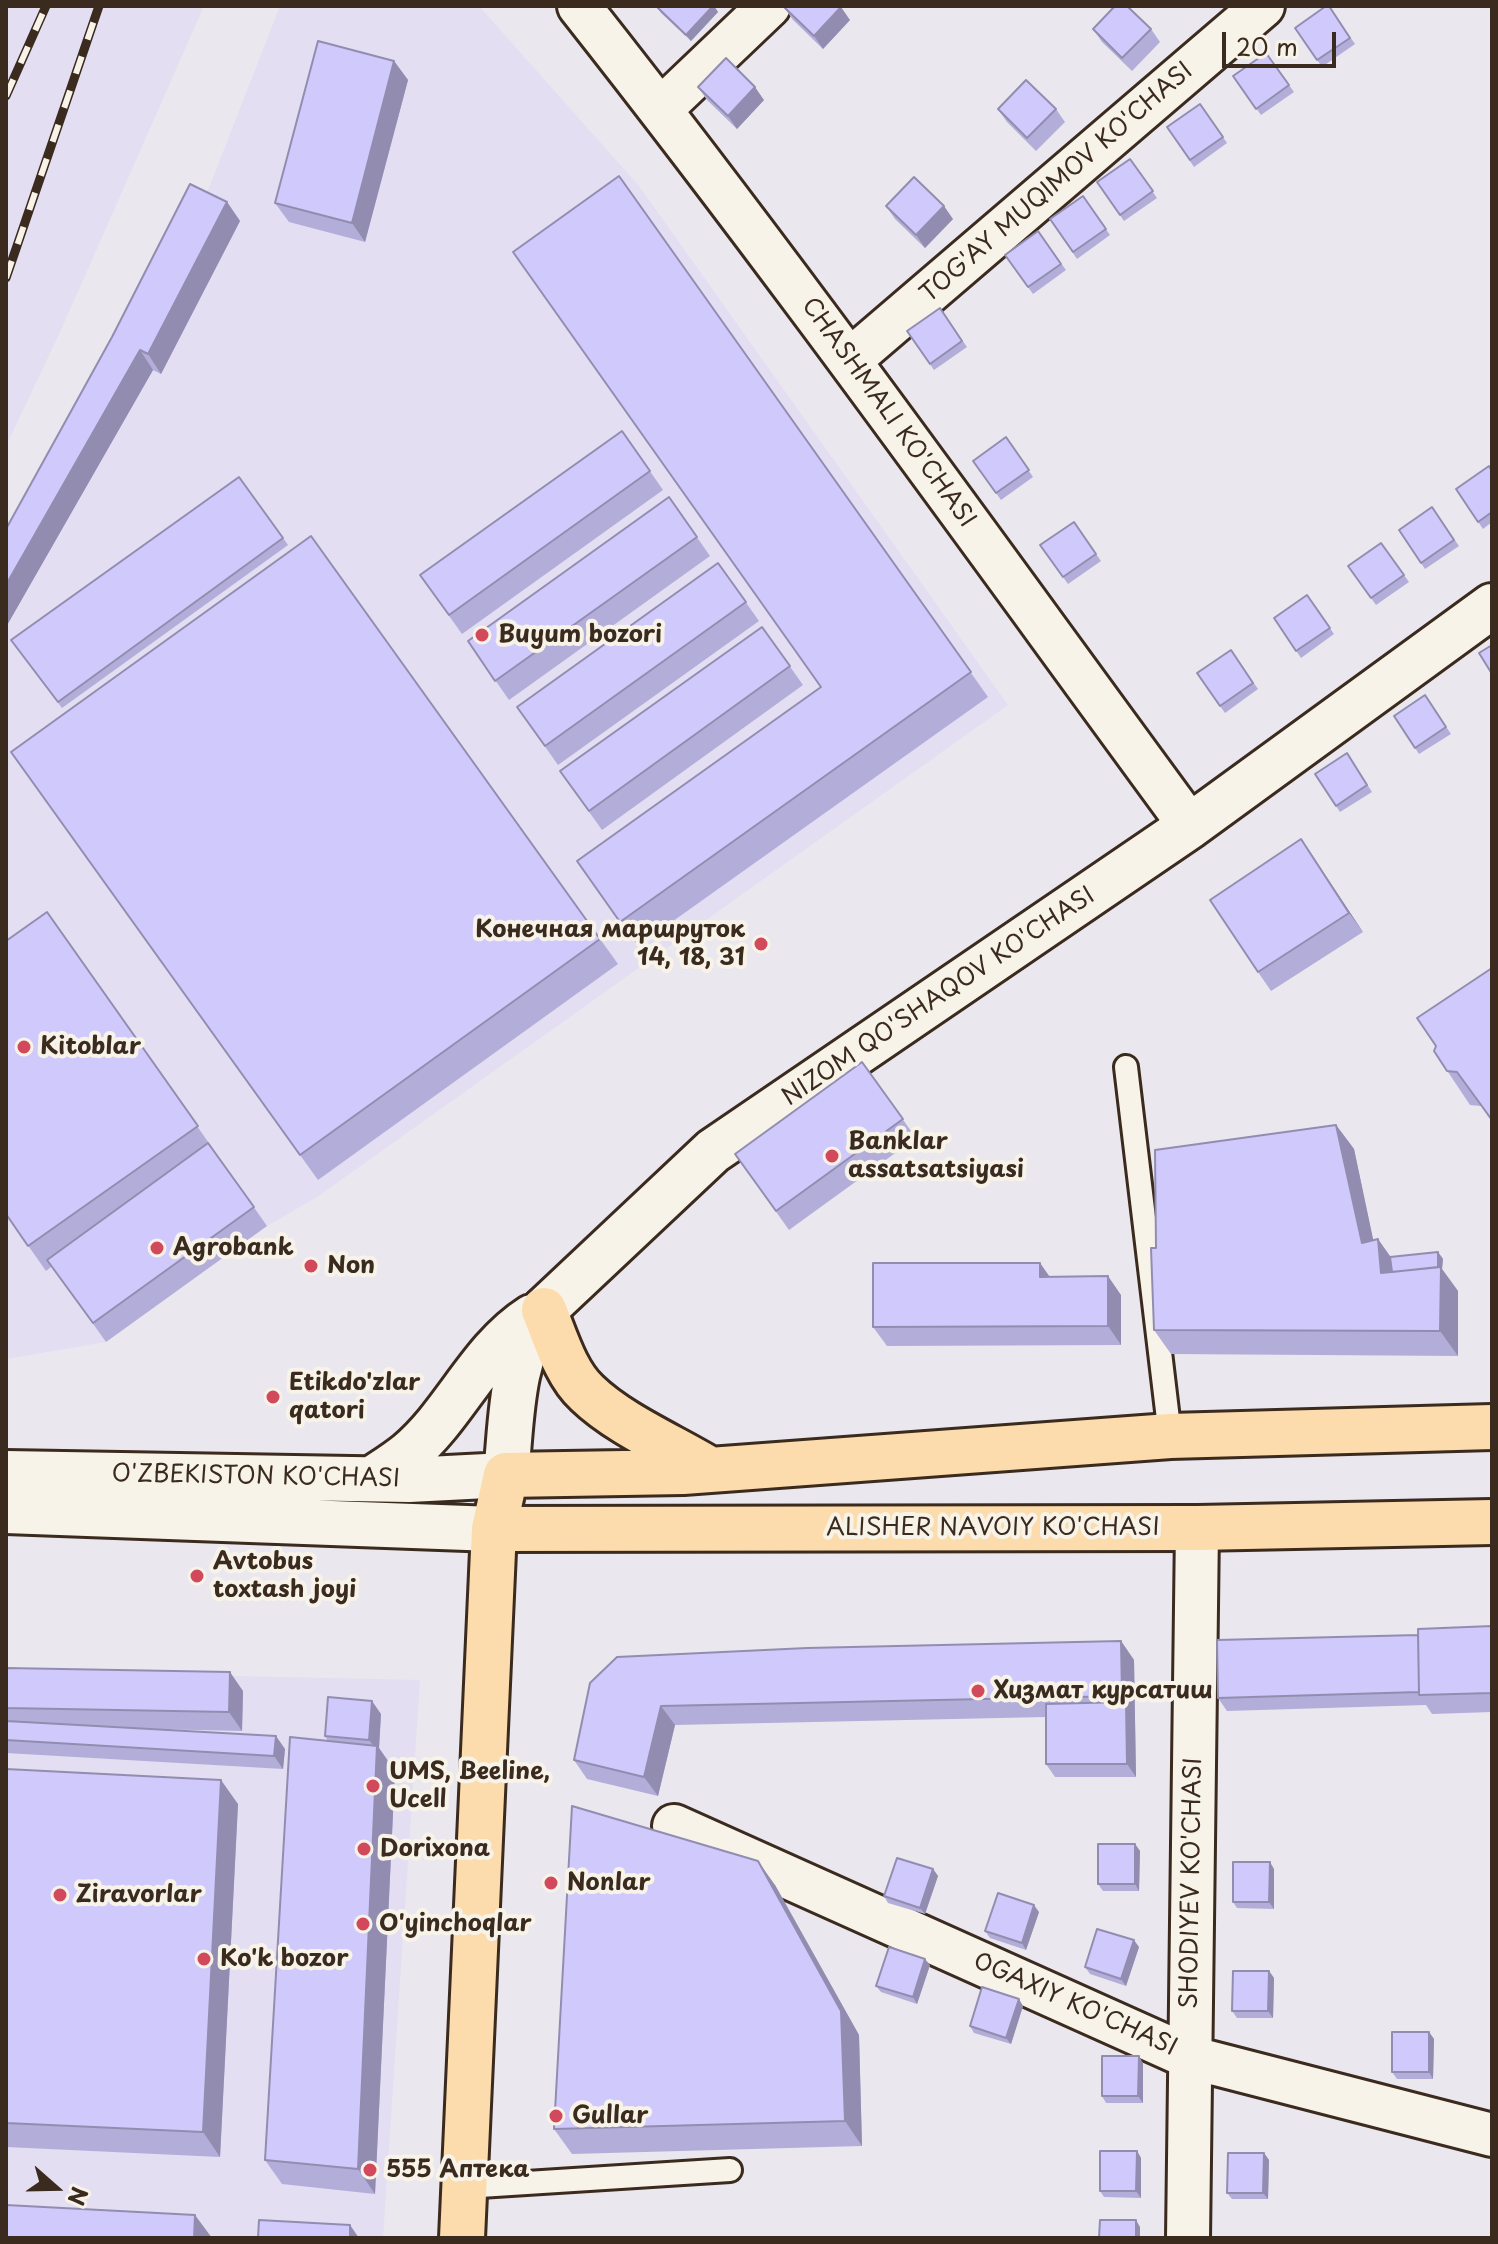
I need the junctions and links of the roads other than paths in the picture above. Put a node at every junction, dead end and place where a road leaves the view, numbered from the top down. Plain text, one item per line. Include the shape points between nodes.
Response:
1 (579, 6) edge
2 (769, 6) edge
3 (1263, 6) edge
4 (661, 109) junction
5 (850, 360) junction
6 (1492, 606) edge
7 (1190, 826) junction
8 (1126, 1067) dead end
9 (544, 1310) junction
10 (1492, 1427) edge
11 (1170, 1436) junction
12 (709, 1469) junction
13 (6, 1473) edge
14 (506, 1475) junction
15 (372, 1479) junction
16 (6, 1511) edge
17 (1492, 1522) edge
18 (1197, 1528) junction
19 (494, 1529) junction
20 (674, 1826) dead end
21 (1189, 2057) junction
22 (1492, 2135) edge
23 (730, 2170) dead end
24 (464, 2187) junction
25 (462, 2238) edge
26 (1188, 2238) edge

1 - 4 street, CHASHMALI KO'CHASI
2 - 4 street
3 - 5 street, TOG'AY MUQIMOV KO'CHASI
4 - 5 street, CHASHMALI KO'CHASI
5 - 7 street, CHASHMALI KO'CHASI
6 - 7 main road, NIZOM QO'SHAQOV KO'CHASI
7 - 9 main road, NIZOM QO'SHAQOV KO'CHASI via 713,1151
8 - 11 lane
9 - 12 main road via 585,1392
9 - 14 main road, NIZOM QO'SHAQOV KO'CHASI via 518,1365
9 - 15 main road via 514,1329 409,1453
10 - 11 main road
11 - 12 main road
12 - 14 main road
13 - 15 main road, O'ZBEKISTON KO'CHASI
14 - 15 main road, O'ZBEKISTON KO'CHASI
14 - 19 main road
16 - 19 main road, O'ZBEKISTON KO'CHASI
17 - 18 main road, ALISHER NAVOIY KO'CHASI
18 - 19 main road, ALISHER NAVOIY KO'CHASI
18 - 21 street, SHODIYEV KO'CHASI
19 - 24 main road
20 - 21 street, OGAXIY KO'CHASI
21 - 22 street, OGAXIY KO'CHASI
21 - 26 street, SHODIYEV KO'CHASI
23 - 24 lane
24 - 25 main road

